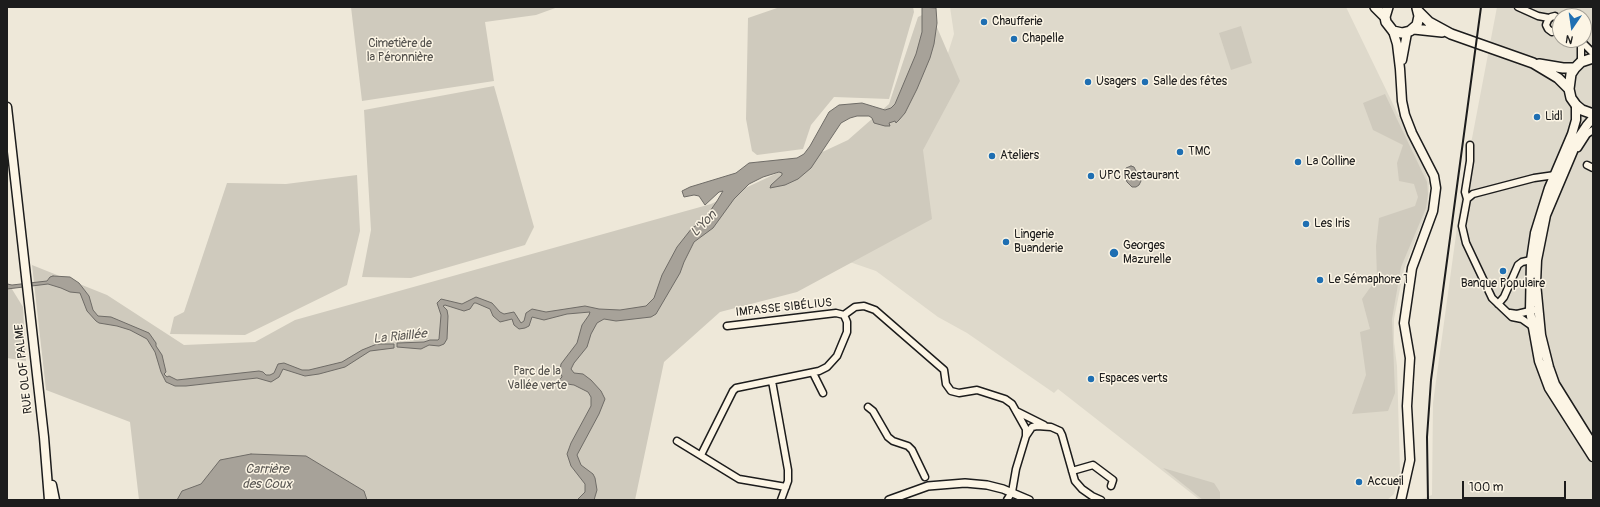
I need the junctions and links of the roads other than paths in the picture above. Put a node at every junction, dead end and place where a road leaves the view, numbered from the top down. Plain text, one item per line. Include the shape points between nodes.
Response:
1 (1375, 7) edge
2 (1388, 7) edge
3 (1518, 7) edge
4 (1417, 9) edge
5 (1538, 16) junction
6 (1385, 17) junction
7 (1550, 18) joint
8 (1546, 25) junction
9 (1393, 31) junction
10 (1410, 31) junction
11 (1552, 32) edge
12 (1451, 34) junction
13 (1580, 48) edge
14 (1593, 58) edge
15 (1534, 63) junction
16 (1578, 65) junction
17 (1400, 69) junction
18 (1569, 89) junction
19 (1576, 105) junction
20 (7, 107) edge
21 (1593, 114) edge
22 (1593, 118) edge
23 (1593, 130) edge
24 (1470, 145) dead end
25 (1566, 166) junction
26 (1555, 175) junction
27 (1467, 199) junction
28 (1531, 260) junction
29 (1496, 302) junction
30 (1534, 310) junction
31 (1507, 313) junction
32 (844, 315) junction
33 (727, 326) dead end
34 (1532, 326) junction
35 (814, 373) junction
36 (772, 381) junction
37 (823, 393) dead end
38 (868, 407) dead end
39 (1016, 411) junction
40 (1046, 426) junction
41 (1026, 436) junction
42 (44, 437) junction
43 (677, 441) dead end
44 (1593, 445) edge
45 (701, 455) junction
46 (1593, 457) edge
47 (1072, 471) junction
48 (925, 477) dead end
49 (1111, 486) dead end
50 (786, 487) junction
51 (1404, 487) junction
52 (1012, 492) junction
53 (49, 500) edge
54 (55, 500) edge
55 (781, 500) edge
56 (889, 500) edge
57 (1007, 500) edge
58 (1029, 500) edge
59 (1101, 500) edge
60 (1395, 500) edge
61 (1401, 500) edge

1 - 6 main road
2 - 6 main road
3 - 5 street
4 - 10 main road via 1419,21
4 - 12 main road via 1429,22
5 - 7 street
5 - 8 street
6 - 9 main road
7 - 8 street
8 - 11 street
9 - 10 main road via 1402,34
9 - 17 main road
10 - 12 main road via 1425,29
10 - 17 main road
12 - 15 main road
13 - 16 street
14 - 16 main road
15 - 16 main road via 1562,68
15 - 18 main road via 1558,78
16 - 18 main road via 1571,74
17 - 51 main road via 1405,115 1434,176 1436,188 1433,211 1412,268 1404,323 1410,358 1407,406 1410,460
18 - 19 main road
19 - 21 main road
19 - 26 main road via 1576,120 1572,134
20 - 42 main road, RUE OLOF PALME
22 - 25 main road via 1579,137
23 - 25 street via 1582,141
24 - 27 street via 1470,161 1464,192
25 - 30 main road via 1543,227 1537,260
26 - 27 street via 1473,194
26 - 28 main road via 1540,213
27 - 29 street via 1462,226 1466,243
28 - 29 street via 1518,265 1504,297
28 - 30 main road
29 - 31 street
30 - 31 street via 1517,314
30 - 34 main road
30 - 44 main road via 1555,384
31 - 34 street
32 - 33 street, IMPASSE SIBÉLIUS via 836,313
32 - 35 street via 847,332 837,356 820,372
32 - 39 street via 855,307 864,306 875,310 944,370 946,384 951,391 982,391 1009,401
34 - 46 main road via 1539,361 1549,388
35 - 36 street
35 - 37 street
36 - 45 street via 738,387 733,391
36 - 50 street via 788,470
38 - 48 street via 888,437 912,450
39 - 40 street
39 - 41 street via 1026,429
40 - 41 street via 1032,427
40 - 47 street via 1060,431
41 - 52 street
42 - 53 main road, RUE OLOF PALME
42 - 54 main road, RUE OLOF PALME
43 - 45 street
45 - 50 street via 739,479
47 - 49 street via 1093,466 1113,480
47 - 59 street via 1075,481 1082,489
50 - 55 street
51 - 60 main road
51 - 61 main road
52 - 56 street via 987,485 946,484 928,486
52 - 57 street
52 - 58 street

